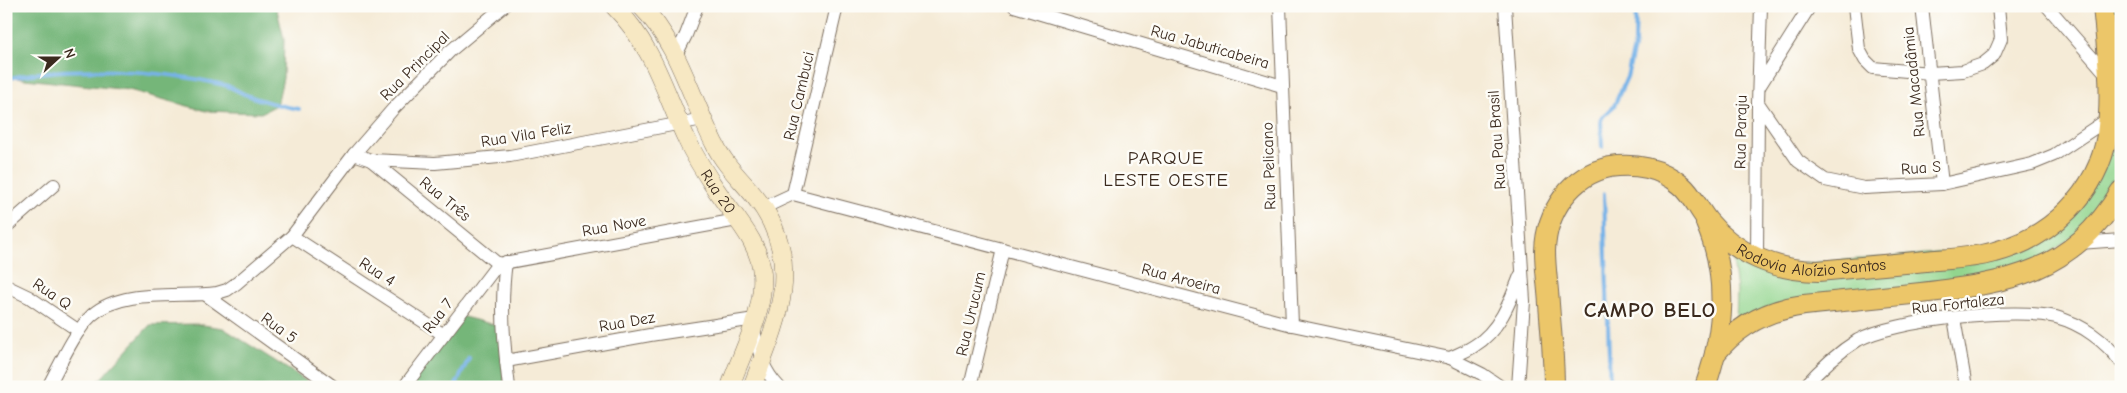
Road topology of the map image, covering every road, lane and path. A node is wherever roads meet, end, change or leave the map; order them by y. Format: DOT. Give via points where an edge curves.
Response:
graph roads {
  1 [pos="504,6"];
  2 [pos="614,6"];
  3 [pos="641,6"];
  4 [pos="697,6"];
  5 [pos="837,6"];
  6 [pos="1014,6"];
  7 [pos="1280,6"];
  8 [pos="1505,6"];
  9 [pos="1761,6"];
  10 [pos="1810,6"];
  11 [pos="1854,6"];
  12 [pos="1922,6"];
  13 [pos="1998,6"];
  14 [pos="2047,6"];
  15 [pos="2103,6"];
  16 [pos="676,55"];
  17 [pos="1930,73"];
  18 [pos="2109,77"];
  19 [pos="1282,86"];
  20 [pos="1758,89"];
  21 [pos="1758,103"];
  22 [pos="703,119"];
  23 [pos="2108,119"];
  24 [pos="680,124"];
  25 [pos="354,154"];
  26 [pos="371,160"];
  27 [pos="1942,184"];
  28 [pos="54,185"];
  29 [pos="2121,191"];
  30 [pos="793,194"];
  31 [pos="763,208"];
  32 [pos="1702,214"];
  33 [pos="737,220"];
  34 [pos="6,227"];
  35 [pos="292,236"];
  36 [pos="2121,240"];
  37 [pos="2079,243"];
  38 [pos="1003,249"];
  39 [pos="1757,258"];
  40 [pos="502,263"];
  41 [pos="1522,271"];
  42 [pos="6,286"];
  43 [pos="206,295"];
  44 [pos="1954,318"];
  45 [pos="754,322"];
  46 [pos="1292,325"];
  47 [pos="79,331"];
  48 [pos="444,335"];
  49 [pos="1714,354"];
  50 [pos="1450,358"];
  51 [pos="506,360"];
  52 [pos="761,362"];
  53 [pos="2121,362"];
  54 [pos="48,387"];
  55 [pos="334,387"];
  56 [pos="404,387"];
  57 [pos="509,387"];
  58 [pos="730,387"];
  59 [pos="752,387"];
  60 [pos="779,387"];
  61 [pos="970,387"];
  62 [pos="1501,387"];
  63 [pos="1518,387"];
  64 [pos="1554,387"];
  65 [pos="1705,387"];
  66 [pos="1804,387"];
  67 [pos="1966,387"];
  1 -- 25 [label="street, Rua Principal" via="450,52"];
  2 -- 24 [label="street, Rua 20" via="647,49"];
  3 -- 16 [label="street, Rua 20"];
  4 -- 16 [label="street"];
  5 -- 30 [label="street, Rua Cambuci"];
  6 -- 19 [label="street, Rua Jabuticabeira"];
  7 -- 19 [label="street, Rua Pelicano"];
  8 -- 41 [label="street, Rua Pau Brasil"];
  9 -- 20 [label="street, Rua Paraju"];
  10 -- 20 [label="street"];
  11 -- 17 [label="street" via="1859,49 1873,68"];
  12 -- 17 [label="street, Rua Macadâmia"];
  13 -- 17 [label="street" via="2001,39 1994,56 1963,71"];
  14 -- 18 [label="street"];
  15 -- 18 [label="main road, Rodovia Aloízio Santos"];
  16 -- 22 [label="street, Rua 20"];
  17 -- 27 [label="street, Rua Macadâmia"];
  18 -- 23 [label="main road, Rodovia Aloízio Santos"];
  19 -- 46 [label="street, Rua Pelicano"];
  20 -- 21 [label="street, Rua Paraju"];
  21 -- 27 [label="street, Rua S" via="1798,161 1825,180 1864,188"];
  21 -- 39 [label="street, Rua Paraju"];
  22 -- 24 [label="street, Rua Vila Feliz"];
  22 -- 31 [label="street, Rua 20" via="725,163"];
  23 -- 27 [label="street, Rua S" via="2054,155 2032,164"];
  23 -- 39 [label="main road, Rodovia Aloízio Santos" via="2101,160 2082,194 2053,224 2010,247 1979,255 1818,271 1785,268"];
  24 -- 26 [label="street, Rua Vila Feliz" via="510,156 435,163"];
  24 -- 33 [label="street, Rua 20" via="697,160"];
  25 -- 26 [label="street, Rua Vila Feliz"];
  25 -- 35 [label="street, Rua Principal"];
  26 -- 40 [label="street, Rua Três"];
  28 -- 34 [label="street"];
  29 -- 37 [label="main road"];
  30 -- 31 [label="street"];
  30 -- 38 [label="street, Rua Aroeira"];
  31 -- 52 [label="street, Rua 20" via="776,231 784,282 781,307"];
  32 -- 39 [label="main road, Rodovia Aloízio Santos" via="1732,244"];
  32 -- 49 [label="main road" via="1716,252 1722,291"];
  32 -- 64 [label="main road, Rodovia Aloízio Santos" via="1681,185 1662,173 1641,166 1617,166 1593,173 1564,196 1552,216 1545,249"];
  33 -- 40 [label="street, Rua Nove"];
  33 -- 45 [label="street, Rua 20" via="755,246 761,263 763,286"];
  35 -- 43 [label="street, Rua Principal" via="227,290"];
  35 -- 48 [label="street, Rua 4"];
  36 -- 37 [label="street"];
  37 -- 49 [label="main road" via="2034,271 1989,284 1782,309 1748,323"];
  38 -- 46 [label="street, Rua Aroeira"];
  38 -- 61 [label="street, Rua Urucum"];
  40 -- 48 [label="street, Rua 7"];
  40 -- 51 [label="street"];
  41 -- 50 [label="street" via="1496,326 1475,346"];
  41 -- 63 [label="street, Rua Pau Brasil" via="1524,301"];
  42 -- 47 [label="street, Rua Q" via="29,297"];
  43 -- 47 [label="street, Rua Principal" via="116,301 90,316"];
  43 -- 55 [label="street, Rua 5"];
  44 -- 53 [label="street, Rua Fortaleza" via="2025,313 2057,317 2094,334"];
  44 -- 66 [label="street, Rua Fortaleza" via="1884,330 1859,340 1828,361"];
  44 -- 67 [label="street"];
  45 -- 51 [label="street, Rua Dez" via="650,335"];
  45 -- 52 [label="street"];
  45 -- 58 [label="street, Rua 20"];
  46 -- 50 [label="street, Rua Aroeira"];
  47 -- 54 [label="street, Rua Principal"];
  48 -- 56 [label="street, Rua 7"];
  49 -- 65 [label="main road"];
  50 -- 62 [label="street, Rua Aroeira"];
  51 -- 57 [label="street"];
  52 -- 59 [label="street, Rua 20"];
  52 -- 60 [label="street"];
}
